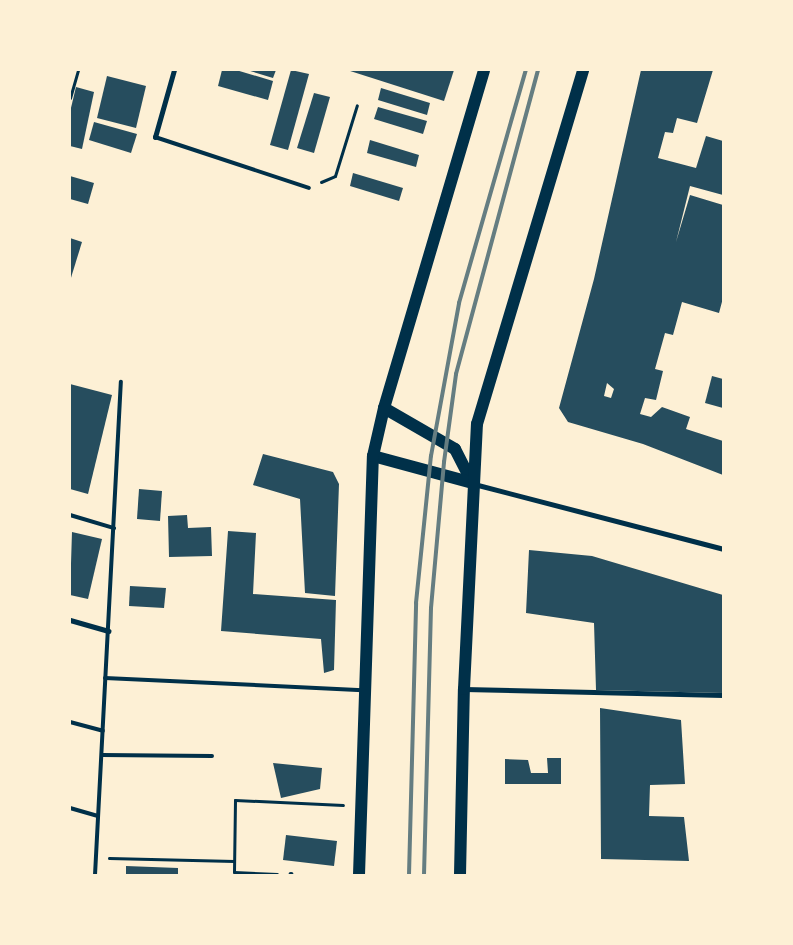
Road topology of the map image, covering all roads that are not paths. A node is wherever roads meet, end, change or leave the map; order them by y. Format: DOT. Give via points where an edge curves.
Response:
graph roads {
  1 [pos="174,70"];
  2 [pos="484,70"];
  3 [pos="583,70"];
  4 [pos="155,137"];
  5 [pos="309,188"];
  6 [pos="121,382"];
  7 [pos="384,408"];
  8 [pos="373,456"];
  9 [pos="473,484"];
  10 [pos="70,515"];
  11 [pos="114,528"];
  12 [pos="723,549"];
  13 [pos="70,620"];
  14 [pos="108,631"];
  15 [pos="105,678"];
  16 [pos="464,689"];
  17 [pos="365,690"];
  18 [pos="723,695"];
  19 [pos="70,722"];
  20 [pos="103,731"];
  21 [pos="102,755"];
  22 [pos="212,756"];
  23 [pos="70,808"];
  24 [pos="98,816"];
  25 [pos="95,875"];
  26 [pos="359,875"];
  27 [pos="460,875"];
  1 -- 4 [label="street"];
  2 -- 7 [label="main road"];
  3 -- 9 [label="main road" via="478,424"];
  4 -- 5 [label="lane"];
  6 -- 11 [label="lane"];
  7 -- 8 [label="main road"];
  7 -- 9 [label="main road" via="455,449"];
  8 -- 9 [label="main road"];
  8 -- 17 [label="main road"];
  9 -- 12 [label="street"];
  9 -- 16 [label="main road"];
  10 -- 11 [label="lane"];
  11 -- 14 [label="lane"];
  13 -- 14 [label="street"];
  14 -- 15 [label="lane"];
  15 -- 17 [label="lane"];
  15 -- 20 [label="lane"];
  16 -- 18 [label="street"];
  16 -- 27 [label="main road"];
  17 -- 26 [label="main road"];
  19 -- 20 [label="lane"];
  20 -- 21 [label="lane"];
  21 -- 22 [label="lane"];
  21 -- 24 [label="lane"];
  23 -- 24 [label="lane"];
  24 -- 25 [label="lane"];
}
